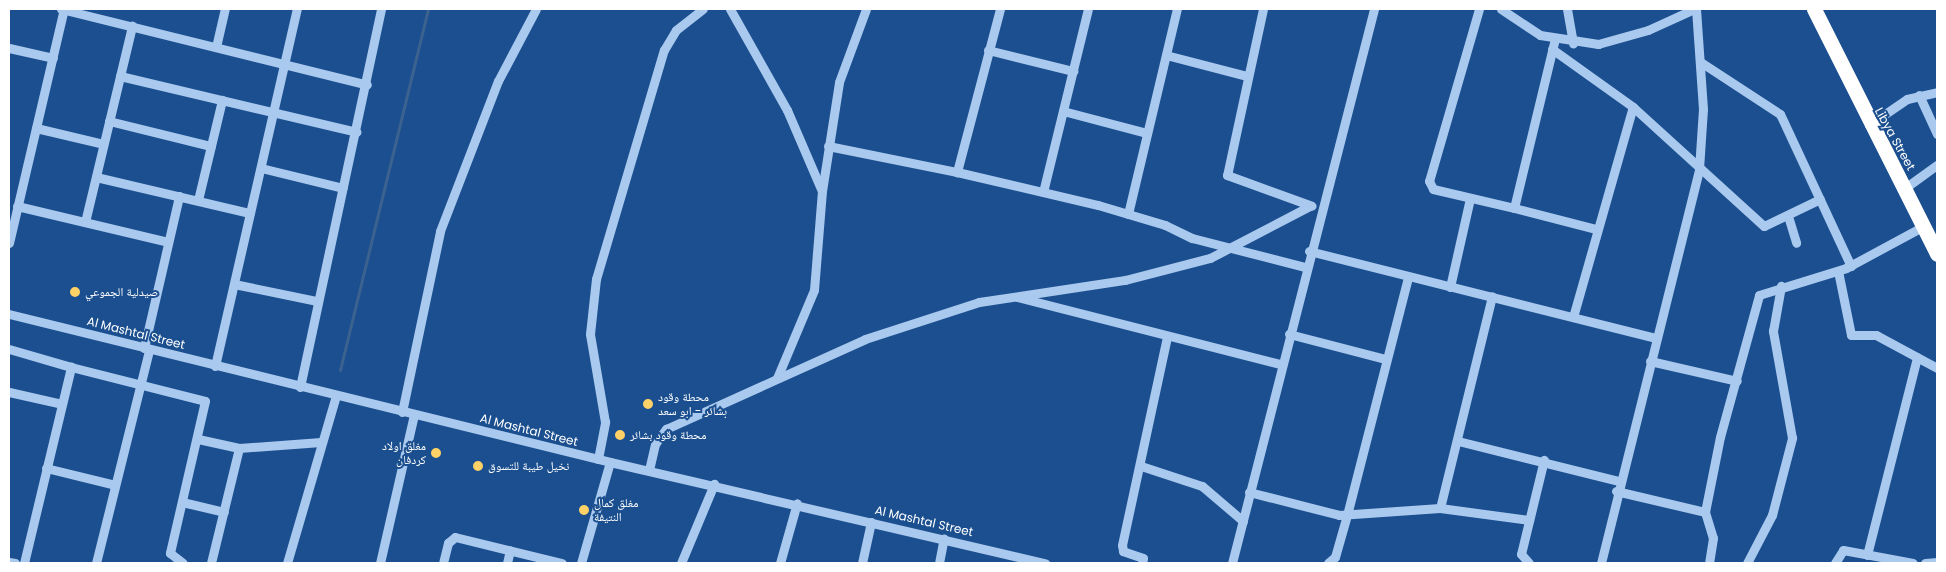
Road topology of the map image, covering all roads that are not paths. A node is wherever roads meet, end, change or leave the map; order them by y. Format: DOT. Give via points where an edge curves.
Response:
graph roads {
  1 [pos="63,9"];
  2 [pos="225,9"];
  3 [pos="297,9"];
  4 [pos="381,9"];
  5 [pos="536,9"];
  6 [pos="703,9"];
  7 [pos="730,9"];
  8 [pos="866,9"];
  9 [pos="1000,9"];
  10 [pos="1088,9"];
  11 [pos="1177,9"];
  12 [pos="1263,9"];
  13 [pos="1374,9"];
  14 [pos="1479,9"];
  15 [pos="1502,9"];
  16 [pos="1568,9"];
  17 [pos="1695,9"];
  18 [pos="1813,10"];
  19 [pos="132,26"];
  20 [pos="1573,43"];
  21 [pos="1554,44"];
  22 [pos="216,47"];
  23 [pos="9,48"];
  24 [pos="988,50"];
  25 [pos="1166,55"];
  26 [pos="53,58"];
  27 [pos="1702,63"];
  28 [pos="284,64"];
  29 [pos="1073,71"];
  30 [pos="120,76"];
  31 [pos="1247,76"];
  32 [pos="366,85"];
  33 [pos="1937,92"];
  34 [pos="1919,95"];
  35 [pos="222,100"];
  36 [pos="1633,107"];
  37 [pos="1063,111"];
  38 [pos="273,112"];
  39 [pos="109,121"];
  40 [pos="1869,125"];
  41 [pos="36,128"];
  42 [pos="356,132"];
  43 [pos="1147,133"];
  44 [pos="1937,134"];
  45 [pos="103,144"];
  46 [pos="211,146"];
  47 [pos="828,146"];
  48 [pos="1937,165"];
  49 [pos="261,168"];
  50 [pos="1699,169"];
  51 [pos="957,172"];
  52 [pos="96,177"];
  53 [pos="343,188"];
  54 [pos="1905,188"];
  55 [pos="822,190"];
  56 [pos="1043,192"];
  57 [pos="179,196"];
  58 [pos="1470,198"];
  59 [pos="1820,199"];
  60 [pos="198,200"];
  61 [pos="17,206"];
  62 [pos="1310,206"];
  63 [pos="1514,208"];
  64 [pos="1321,209"];
  65 [pos="250,213"];
  66 [pos="1128,214"];
  67 [pos="1788,216"];
  68 [pos="85,222"];
  69 [pos="1924,226"];
  70 [pos="1596,229"];
  71 [pos="168,242"];
  72 [pos="9,243"];
  73 [pos="1796,243"];
  74 [pos="1235,247"];
  75 [pos="1309,251"];
  76 [pos="1937,254"];
  77 [pos="1852,266"];
  78 [pos="1305,267"];
  79 [pos="1838,271"];
  80 [pos="1408,276"];
  81 [pos="234,284"];
  82 [pos="1782,286"];
  83 [pos="1450,287"];
  84 [pos="1011,296"];
  85 [pos="1492,296"];
  86 [pos="318,302"];
  87 [pos="9,314"];
  88 [pos="1574,317"];
  89 [pos="1289,334"];
  90 [pos="1167,337"];
  91 [pos="1656,338"];
  92 [pos="9,349"];
  93 [pos="146,349"];
  94 [pos="1917,357"];
  95 [pos="1386,359"];
  96 [pos="1650,361"];
  97 [pos="1280,364"];
  98 [pos="71,366"];
  99 [pos="215,366"];
  100 [pos="1937,368"];
  101 [pos="777,378"];
  102 [pos="1738,381"];
  103 [pos="140,384"];
  104 [pos="300,387"];
  105 [pos="9,392"];
  106 [pos="336,395"];
  107 [pos="62,404"];
  108 [pos="402,412"];
  109 [pos="414,415"];
  110 [pos="198,439"];
  111 [pos="1458,441"];
  112 [pos="321,442"];
  113 [pos="239,448"];
  114 [pos="598,460"];
  115 [pos="1544,460"];
  116 [pos="610,462"];
  117 [pos="1141,466"];
  118 [pos="46,468"];
  119 [pos="649,470"];
  120 [pos="1619,481"];
  121 [pos="115,484"];
  122 [pos="714,484"];
  123 [pos="1616,491"];
  124 [pos="1249,492"];
  125 [pos="182,502"];
  126 [pos="797,503"];
  127 [pos="1440,508"];
  128 [pos="224,512"];
  129 [pos="1705,512"];
  130 [pos="1347,516"];
  131 [pos="1529,520"];
  132 [pos="1242,521"];
  133 [pos="872,522"];
  134 [pos="944,538"];
  135 [pos="510,550"];
  136 [pos="1867,555"];
  137 [pos="1027,561"];
  138 [pos="9,562"];
  139 [pos="1937,562"];
  140 [pos="15,563"];
  141 [pos="24,563"];
  142 [pos="96,563"];
  143 [pos="183,563"];
  144 [pos="212,563"];
  145 [pos="287,563"];
  146 [pos="380,563"];
  147 [pos="444,563"];
  148 [pos="507,563"];
  149 [pos="562,563"];
  150 [pos="581,563"];
  151 [pos="681,563"];
  152 [pos="780,563"];
  153 [pos="862,563"];
  154 [pos="939,563"];
  155 [pos="1046,563"];
  156 [pos="1142,563"];
  157 [pos="1234,563"];
  158 [pos="1328,563"];
  159 [pos="1529,563"];
  160 [pos="1600,563"];
  161 [pos="1709,563"];
  162 [pos="1747,563"];
  163 [pos="1835,563"];
  164 [pos="1913,563"];
  165 [pos="1925,563"];
  1 -- 19 [label="street"];
  1 -- 26 [label="street"];
  2 -- 22 [label="street"];
  3 -- 28 [label="street"];
  4 -- 32 [label="street"];
  5 -- 108 [label="street" via="498,81 440,232"];
  6 -- 114 [label="street" via="676,30 664,50 596,279 590,334 605,422"];
  7 -- 55 [label="street" via="787,110"];
  8 -- 47 [label="street" via="839,82"];
  9 -- 24 [label="street"];
  10 -- 29 [label="street"];
  11 -- 25 [label="street"];
  12 -- 31 [label="street"];
  13 -- 64 [label="street"];
  14 -- 58 [label="street" via="1429,184"];
  15 -- 21 [label="street"];
  16 -- 20 [label="street"];
  17 -- 20 [label="street" via="1634,36 1598,44"];
  17 -- 27 [label="street"];
  18 -- 40 [label="highway, Libya Street"];
  19 -- 22 [label="street"];
  19 -- 30 [label="street"];
  20 -- 21 [label="street"];
  21 -- 36 [label="street"];
  21 -- 63 [label="street"];
  22 -- 28 [label="street"];
  23 -- 26 [label="street"];
  24 -- 29 [label="street"];
  24 -- 51 [label="street"];
  25 -- 31 [label="street"];
  25 -- 43 [label="street"];
  26 -- 41 [label="street"];
  27 -- 50 [label="street"];
  27 -- 59 [label="street" via="1777,110"];
  28 -- 32 [label="street"];
  28 -- 38 [label="street"];
  29 -- 37 [label="street"];
  30 -- 35 [label="street"];
  30 -- 39 [label="street"];
  31 -- 62 [label="street" via="1228,177"];
  32 -- 42 [label="street"];
  33 -- 34 [label="street"];
  34 -- 40 [label="street" via="1892,107"];
  34 -- 44 [label="street"];
  35 -- 38 [label="street"];
  35 -- 46 [label="street"];
  36 -- 50 [label="street"];
  36 -- 70 [label="street"];
  37 -- 43 [label="street"];
  37 -- 56 [label="street"];
  38 -- 42 [label="street"];
  38 -- 49 [label="street"];
  39 -- 45 [label="street"];
  39 -- 46 [label="street"];
  40 -- 54 [label="highway, Libya Street"];
  41 -- 45 [label="street"];
  41 -- 61 [label="street"];
  42 -- 53 [label="street"];
  43 -- 66 [label="street"];
  45 -- 52 [label="street"];
  46 -- 60 [label="street"];
  47 -- 51 [label="street"];
  47 -- 55 [label="street"];
  48 -- 54 [label="street"];
  49 -- 53 [label="street"];
  49 -- 65 [label="street"];
  50 -- 67 [label="street" via="1763,225"];
  50 -- 91 [label="street"];
  51 -- 56 [label="street"];
  52 -- 57 [label="street"];
  52 -- 68 [label="street"];
  53 -- 86 [label="street"];
  54 -- 69 [label="highway, Libya Street"];
  55 -- 101 [label="street" via="814,290"];
  56 -- 66 [label="street"];
  57 -- 60 [label="street"];
  57 -- 71 [label="street"];
  58 -- 63 [label="street"];
  58 -- 83 [label="street"];
  59 -- 67 [label="street"];
  59 -- 77 [label="street"];
  60 -- 65 [label="street"];
  61 -- 68 [label="street"];
  61 -- 72 [label="street"];
  62 -- 64 [label="street"];
  62 -- 74 [label="street"];
  63 -- 70 [label="street"];
  64 -- 75 [label="street"];
  65 -- 81 [label="street"];
  66 -- 74 [label="street" via="1192,238"];
  67 -- 73 [label="street"];
  68 -- 71 [label="street"];
  69 -- 76 [label="highway, Libya Street"];
  69 -- 77 [label="street"];
  70 -- 88 [label="street"];
  71 -- 93 [label="street"];
  74 -- 78 [label="street"];
  74 -- 84 [label="street" via="1125,280"];
  75 -- 78 [label="street"];
  75 -- 80 [label="street"];
  77 -- 79 [label="street"];
  78 -- 89 [label="street"];
  79 -- 82 [label="street"];
  79 -- 94 [label="street" via="1851,335 1876,335"];
  80 -- 83 [label="street"];
  80 -- 95 [label="street"];
  81 -- 86 [label="street"];
  81 -- 99 [label="street"];
  82 -- 102 [label="street" via="1757,299"];
  82 -- 162 [label="street" via="1774,331 1792,438 1772,515"];
  83 -- 85 [label="street"];
  84 -- 90 [label="street"];
  84 -- 101 [label="street" via="922,319"];
  85 -- 88 [label="street"];
  85 -- 111 [label="street"];
  86 -- 104 [label="street"];
  87 -- 93 [label="street, Al Mashtal Street"];
  88 -- 91 [label="street"];
  89 -- 95 [label="street"];
  89 -- 97 [label="street"];
  90 -- 97 [label="street"];
  90 -- 117 [label="street"];
  91 -- 96 [label="street"];
  92 -- 98 [label="street"];
  93 -- 99 [label="street, Al Mashtal Street"];
  93 -- 103 [label="street"];
  94 -- 100 [label="street"];
  94 -- 136 [label="street"];
  95 -- 130 [label="street"];
  96 -- 102 [label="street"];
  96 -- 120 [label="street"];
  97 -- 124 [label="street"];
  98 -- 103 [label="street"];
  98 -- 107 [label="street"];
  99 -- 104 [label="street, Al Mashtal Street"];
  101 -- 119 [label="street" via="666,429 655,444"];
  102 -- 129 [label="street"];
  103 -- 110 [label="street" via="205,400"];
  103 -- 121 [label="street"];
  104 -- 106 [label="street, Al Mashtal Street"];
  105 -- 107 [label="street"];
  106 -- 108 [label="street, Al Mashtal Street"];
  106 -- 112 [label="street"];
  107 -- 118 [label="street"];
  108 -- 109 [label="street, Al Mashtal Street"];
  109 -- 114 [label="street, Al Mashtal Street"];
  109 -- 146 [label="street"];
  110 -- 113 [label="street"];
  110 -- 125 [label="street"];
  111 -- 115 [label="street"];
  111 -- 127 [label="street"];
  112 -- 113 [label="street"];
  112 -- 145 [label="street"];
  113 -- 128 [label="street"];
  114 -- 116 [label="street, Al Mashtal Street"];
  115 -- 120 [label="street"];
  115 -- 131 [label="street"];
  116 -- 119 [label="street, Al Mashtal Street"];
  116 -- 150 [label="street"];
  117 -- 132 [label="street" via="1202,486"];
  117 -- 156 [label="street" via="1121,548 1141,557"];
  118 -- 121 [label="street"];
  118 -- 141 [label="street"];
  119 -- 122 [label="street, Al Mashtal Street"];
  120 -- 123 [label="street"];
  121 -- 142 [label="street"];
  122 -- 126 [label="street, Al Mashtal Street"];
  122 -- 151 [label="street"];
  123 -- 129 [label="street"];
  123 -- 160 [label="street"];
  124 -- 130 [label="street"];
  124 -- 132 [label="street"];
  125 -- 128 [label="street"];
  125 -- 143 [label="street" via="170,553"];
  126 -- 133 [label="street, Al Mashtal Street"];
  126 -- 152 [label="street"];
  127 -- 130 [label="street"];
  127 -- 131 [label="street"];
  128 -- 144 [label="street"];
  129 -- 161 [label="street" via="1713,538"];
  130 -- 158 [label="street" via="1335,557"];
  131 -- 159 [label="street" via="1521,554"];
  132 -- 157 [label="street"];
  133 -- 134 [label="street, Al Mashtal Street"];
  133 -- 153 [label="street"];
  134 -- 137 [label="street, Al Mashtal Street"];
  134 -- 154 [label="street"];
  135 -- 147 [label="street" via="450,538"];
  135 -- 148 [label="street"];
  135 -- 149 [label="street"];
  136 -- 163 [label="street" via="1841,550"];
  136 -- 164 [label="street"];
  137 -- 155 [label="street, Al Mashtal Street"];
  138 -- 140 [label="street"];
  139 -- 165 [label="street"];
}
